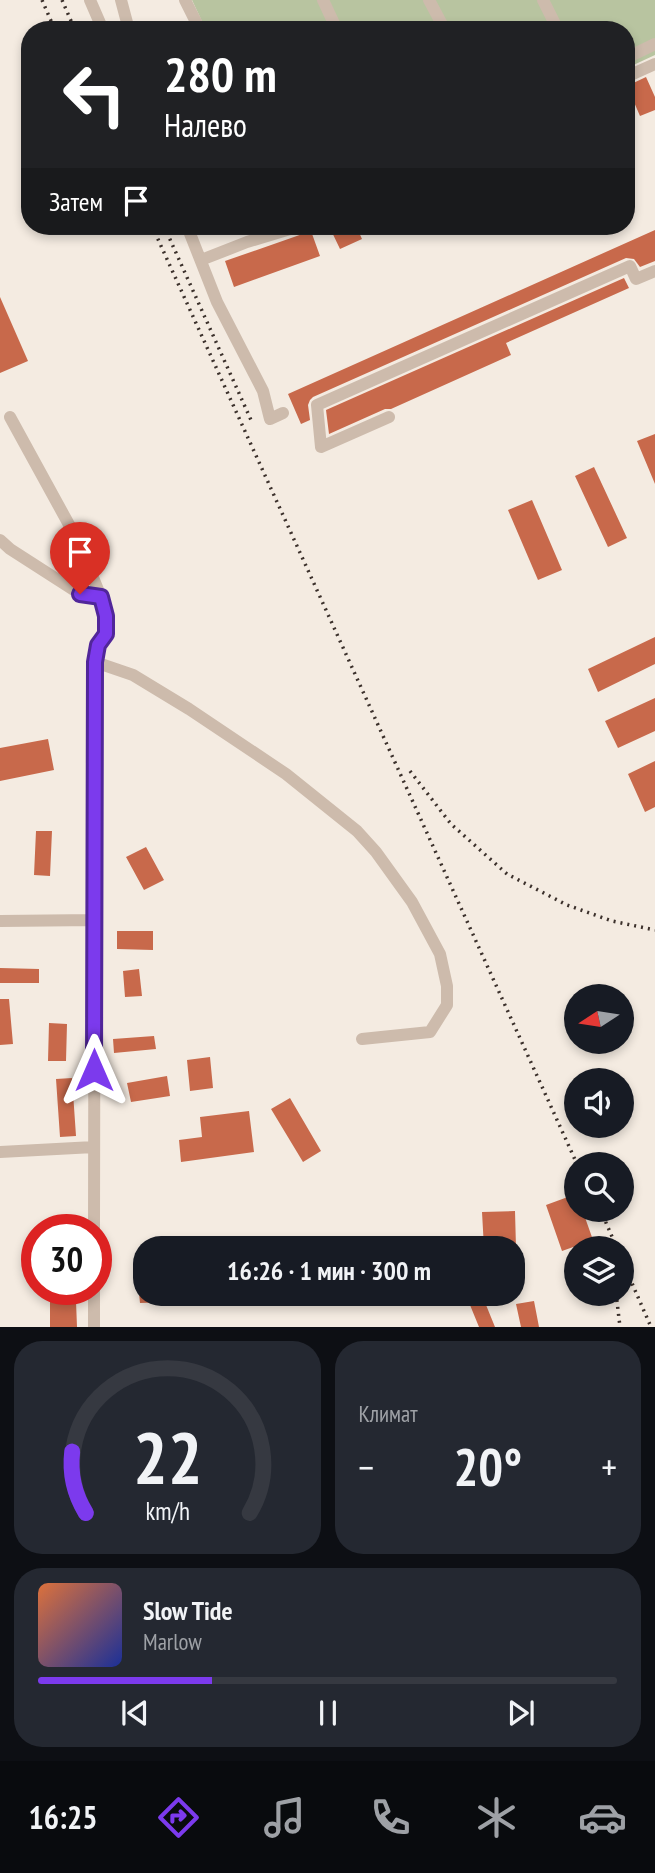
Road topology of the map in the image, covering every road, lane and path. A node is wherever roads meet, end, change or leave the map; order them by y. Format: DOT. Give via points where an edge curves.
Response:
graph roads {
  1 [pos="90,0"];
  2 [pos="121,0"];
  3 [pos="185,0"];
  4 [pos="323,0"];
  5 [pos="429,0"];
  6 [pos="543,0"];
  7 [pos="99,21"];
  8 [pos="127,21"];
  9 [pos="196,21"];
  10 [pos="333,21"];
  11 [pos="440,21"];
  12 [pos="554,21"];
  13 [pos="655,44"];
  14 [pos="635,54"];
  15 [pos="655,64"];
  16 [pos="635,73"];
  17 [pos="191,235"];
  18 [pos="270,235"];
  19 [pos="201,260"];
  20 [pos="655,271"];
  21 [pos="283,413"];
  22 [pos="10,417"];
  23 [pos="389,417"];
  24 [pos="0,540"];
  25 [pos="101,597"];
  26 [pos="95,662"];
  27 [pos="94,920"];
  28 [pos="0,921"];
  29 [pos="362,1039"];
  30 [pos="94,1147"];
  31 [pos="0,1152"];
  32 [pos="94,1214"];
  33 [pos="94,1305"];
  34 [pos="94,1327"];
  1 -- 7 [label="street"];
  2 -- 8 [label="street"];
  3 -- 9 [label="street"];
  4 -- 10 [label="street"];
  5 -- 11 [label="street"];
  6 -- 12 [label="street"];
  13 -- 14 [label="street"];
  15 -- 16 [label="street"];
  17 -- 19 [label="street"];
  18 -- 19 [label="street"];
  19 -- 21 [label="street" via="217,302 263,391 270,419"];
  20 -- 23 [label="street" via="636,279 630,266 317,405 321,447"];
  22 -- 25 [label="street" via="78,541"];
  24 -- 25 [label="street" via="80,594"];
  25 -- 26 [label="street" via="106,634"];
  26 -- 27 [label="street"];
  26 -- 29 [label="street" via="133,675 286,774 357,831 405,892 440,954 447,1006 430,1032"];
  27 -- 28 [label="street"];
  27 -- 30 [label="street"];
  30 -- 31 [label="street"];
  30 -- 32 [label="street"];
  33 -- 34 [label="street"];
}
